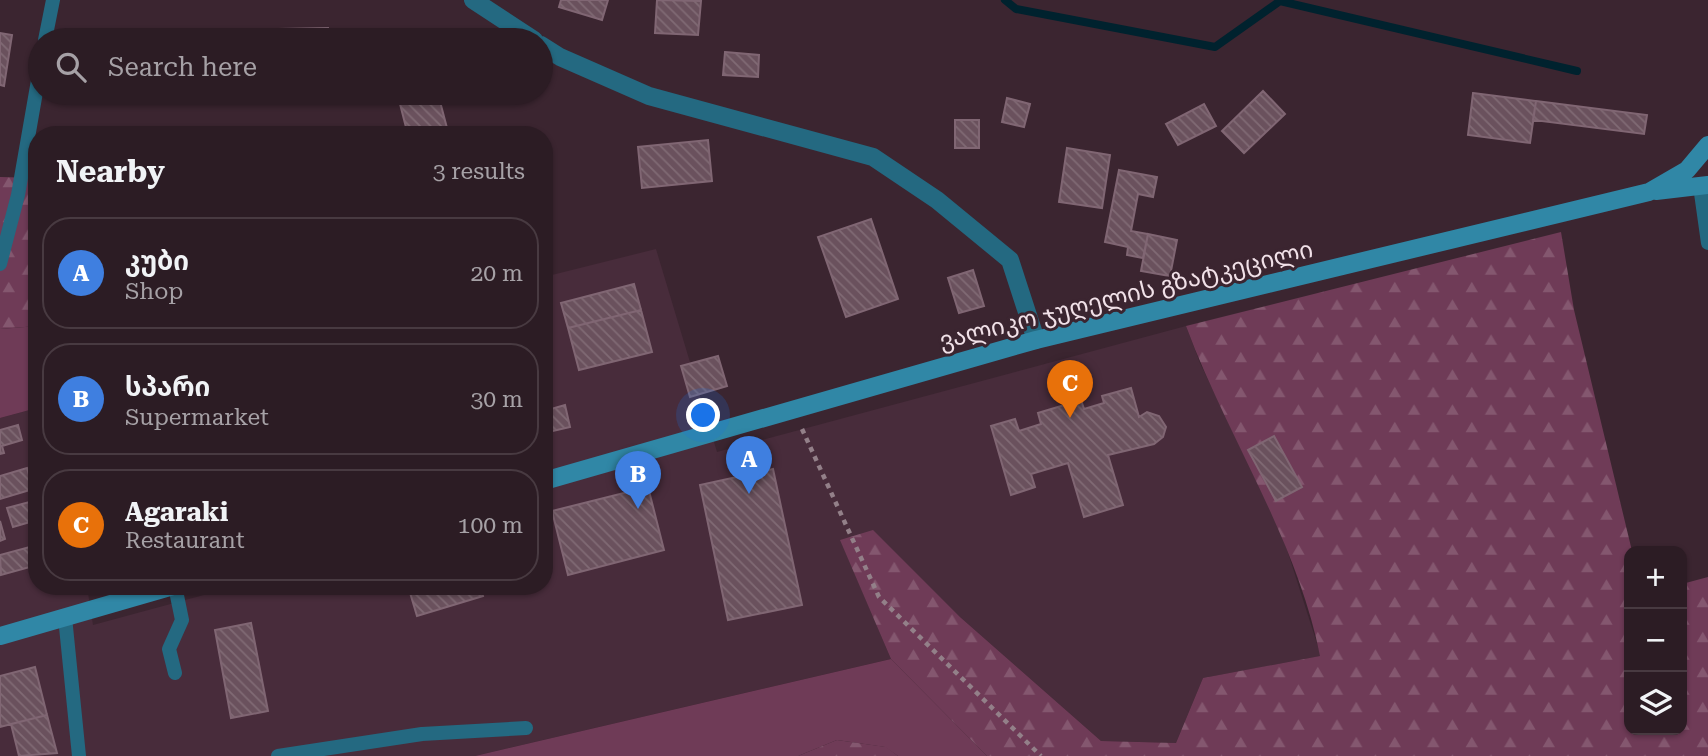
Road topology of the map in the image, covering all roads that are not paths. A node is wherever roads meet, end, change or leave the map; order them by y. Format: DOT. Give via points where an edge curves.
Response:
graph roads {
  1 [pos="52,0"];
  2 [pos="473,0"];
  3 [pos="48,28"];
  4 [pos="516,28"];
  5 [pos="553,53"];
  6 [pos="34,105"];
  7 [pos="30,126"];
  8 [pos="28,138"];
  9 [pos="1708,145"];
  10 [pos="1704,186"];
  11 [pos="1649,192"];
  12 [pos="1708,243"];
  13 [pos="0,264"];
  14 [pos="1036,340"];
  15 [pos="553,478"];
  16 [pos="142,595"];
  17 [pos="176,595"];
  18 [pos="65,617"];
  19 [pos="0,636"];
  20 [pos="175,673"];
  21 [pos="526,728"];
  22 [pos="79,756"];
  23 [pos="278,756"];
  1 -- 3 [label="lane"];
  2 -- 4 [label="street"];
  5 -- 14 [label="street" via="649,96 873,157 937,200 1010,260"];
  6 -- 7 [label="lane"];
  8 -- 13 [label="lane"];
  9 -- 11 [label="main road, ვალიკო ჯუღელის გზატკეცილი" via="1686,170"];
  10 -- 11 [label="main road"];
  10 -- 12 [label="lane"];
  11 -- 14 [label="main road, ვალიკო ჯუღელის გზატკეცილი"];
  14 -- 15 [label="main road, ვალიკო ჯუღელის გზატკეცილი"];
  16 -- 18 [label="main road"];
  17 -- 20 [label="lane" via="182,620 169,649"];
  18 -- 19 [label="main road"];
  18 -- 22 [label="lane"];
  21 -- 23 [label="lane" via="422,734"];
}
